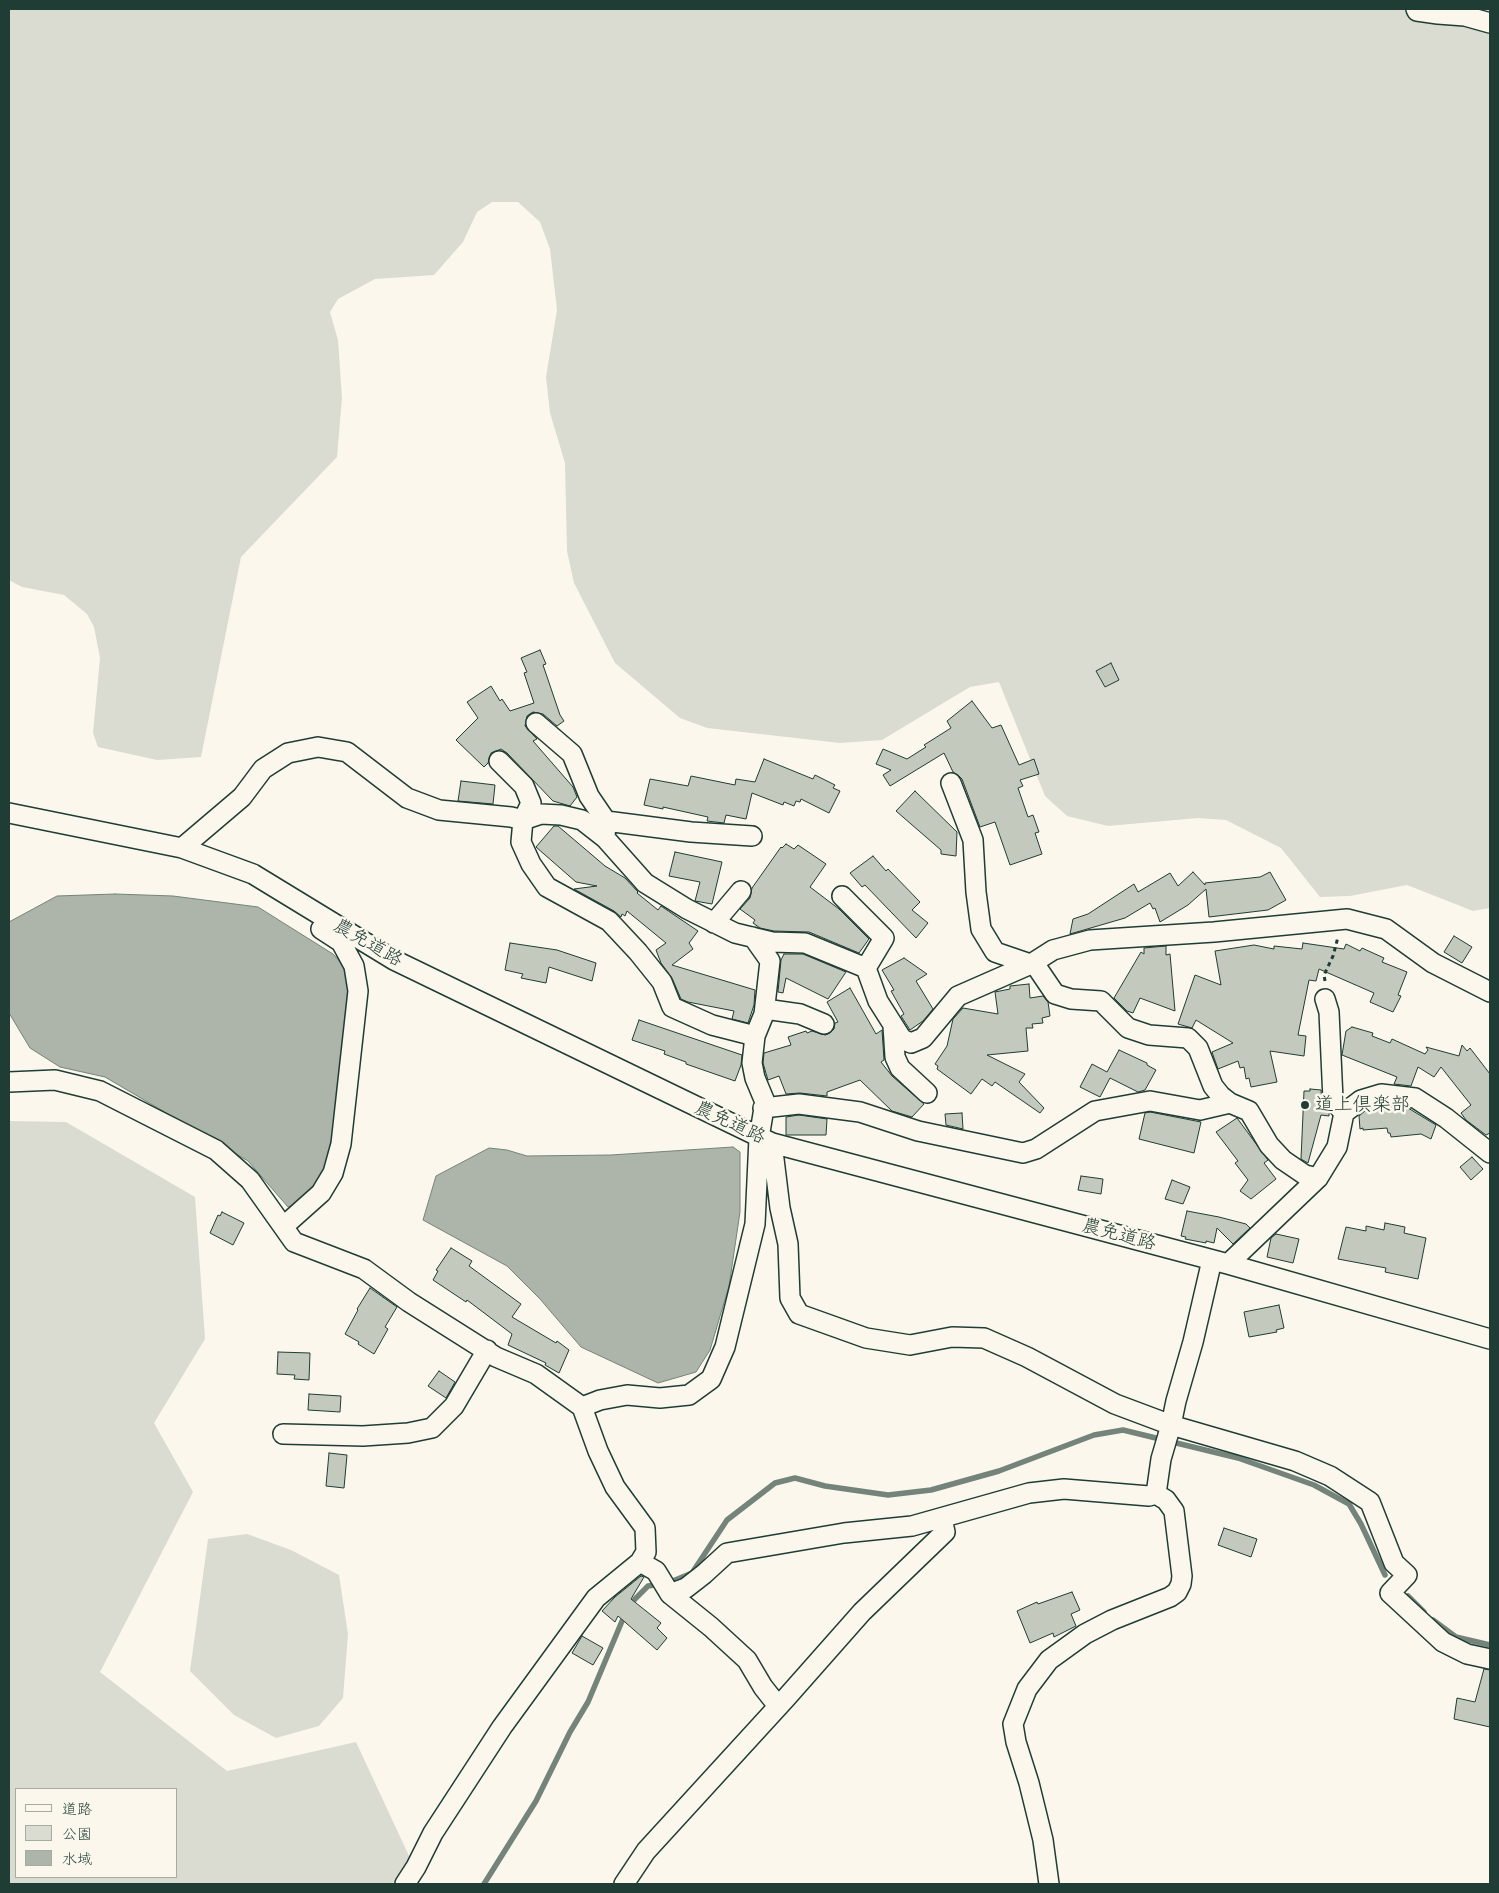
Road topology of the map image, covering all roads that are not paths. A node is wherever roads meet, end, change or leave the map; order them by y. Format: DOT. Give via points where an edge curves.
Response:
graph roads {
  1 [pos="1416,9"];
  2 [pos="1490,23"];
  3 [pos="536,723"];
  4 [pos="499,761"];
  5 [pos="951,783"];
  6 [pos="9,813"];
  7 [pos="524,820"];
  8 [pos="606,830"];
  9 [pos="752,836"];
  10 [pos="182,848"];
  11 [pos="253,874"];
  12 [pos="741,891"];
  13 [pos="842,896"];
  14 [pos="714,923"];
  15 [pos="752,937"];
  16 [pos="1031,964"];
  17 [pos="866,968"];
  18 [pos="1490,992"];
  19 [pos="1325,999"];
  20 [pos="765,1008"];
  21 [pos="824,1024"];
  22 [pos="893,1025"];
  23 [pos="756,1036"];
  24 [pos="9,1082"];
  25 [pos="927,1093"];
  26 [pos="1230,1103"];
  27 [pos="763,1108"];
  28 [pos="1344,1113"];
  29 [pos="766,1140"];
  30 [pos="1490,1153"];
  31 [pos="1318,1178"];
  32 [pos="284,1226"];
  33 [pos="1220,1262"];
  34 [pos="1490,1339"];
  35 [pos="487,1350"];
  36 [pos="582,1407"];
  37 [pos="1170,1428"];
  38 [pos="282,1434"];
  39 [pos="1156,1494"];
  40 [pos="942,1518"];
  41 [pos="640,1562"];
  42 [pos="670,1594"];
  43 [pos="1490,1659"];
  44 [pos="778,1706"];
  45 [pos="405,1884"];
  46 [pos="624,1884"];
  47 [pos="1049,1884"];
  1 -- 2 [label="street"];
  3 -- 8 [label="street" via="572,754"];
  4 -- 7 [label="street" via="524,786 531,803"];
  5 -- 16 [label="street" via="973,840 981,929 995,952"];
  6 -- 10 [label="street, 農免道路"];
  7 -- 8 [label="street" via="541,814 561,815"];
  7 -- 10 [label="street" via="439,810 407,798 347,752 318,747 288,753 263,769 242,797"];
  7 -- 23 [label="street" via="521,842 530,864 547,887 609,922 662,982 672,1007 712,1025"];
  8 -- 9 [label="street"];
  8 -- 14 [label="street" via="644,883"];
  10 -- 11 [label="street, 農免道路"];
  11 -- 29 [label="street, 農免道路" via="394,960"];
  11 -- 32 [label="street" via="267,895 341,942 354,966 358,991 341,1144 333,1173 321,1193"];
  12 -- 14 [label="street"];
  13 -- 17 [label="street" via="884,938"];
  14 -- 15 [label="street"];
  15 -- 17 [label="street" via="772,942 805,943"];
  15 -- 20 [label="street" via="770,961"];
  16 -- 18 [label="street" via="1053,950 1090,940 1347,919 1386,929 1433,963"];
  16 -- 22 [label="street" via="958,996 923,1038 911,1043 902,1039"];
  16 -- 26 [label="street" via="1036,966 1055,994 1071,1000 1101,1001 1128,1028 1149,1035 1188,1038 1198,1048 1213,1086"];
  17 -- 22 [label="street" via="878,1001"];
  19 -- 28 [label="street" via="1329,1012 1333,1100"];
  20 -- 21 [label="street" via="800,1014"];
  20 -- 23 [label="street"];
  22 -- 25 [label="street" via="895,1057 900,1068"];
  23 -- 27 [label="street" via="752,1064"];
  24 -- 32 [label="street" via="56,1080 100,1091 216,1150 250,1180"];
  26 -- 27 [label="street" via="1200,1110 1150,1101 1095,1111 1036,1150 1023,1153 918,1131 860,1112 800,1104"];
  26 -- 31 [label="street" via="1249,1111 1269,1145 1283,1160 1305,1175"];
  27 -- 29 [label="street"];
  28 -- 30 [label="street" via="1361,1100 1381,1094 1415,1098"];
  28 -- 31 [label="street" via="1338,1147"];
  29 -- 33 [label="street, 農免道路"];
  29 -- 36 [label="street" via="755,1224 725,1347 711,1379 689,1395 660,1398 627,1396 600,1400"];
  29 -- 37 [label="street" via="788,1244 790,1298 799,1314 866,1338 910,1345 952,1337 984,1338"];
  31 -- 33 [label="street"];
  32 -- 35 [label="street" via="294,1242 364,1269"];
  33 -- 34 [label="street, 農免道路"];
  33 -- 37 [label="street" via="1193,1342"];
  35 -- 36 [label="street" via="536,1374"];
  35 -- 38 [label="street" via="454,1406 432,1428 362,1436"];
  36 -- 41 [label="street" via="615,1487 645,1528 646,1552"];
  37 -- 39 [label="street"];
  37 -- 43 [label="street" via="1295,1461 1330,1476 1370,1502 1394,1563 1406,1575 1390,1593 1443,1642 1467,1654"];
  39 -- 40 [label="street" via="1064,1489 1029,1493"];
  39 -- 47 [label="street" via="1166,1500 1174,1511 1182,1576 1177,1592 1085,1634 1049,1660 1027,1689 1013,1724 1043,1840"];
  40 -- 42 [label="street" via="912,1526 844,1533 728,1553 686,1588"];
  40 -- 44 [label="street" via="945,1532 862,1612"];
  41 -- 42 [label="street" via="656,1571"];
  41 -- 45 [label="street" via="596,1598 502,1727 433,1833"];
  42 -- 44 [label="street" via="748,1660"];
  44 -- 46 [label="street" via="646,1851"];
}
